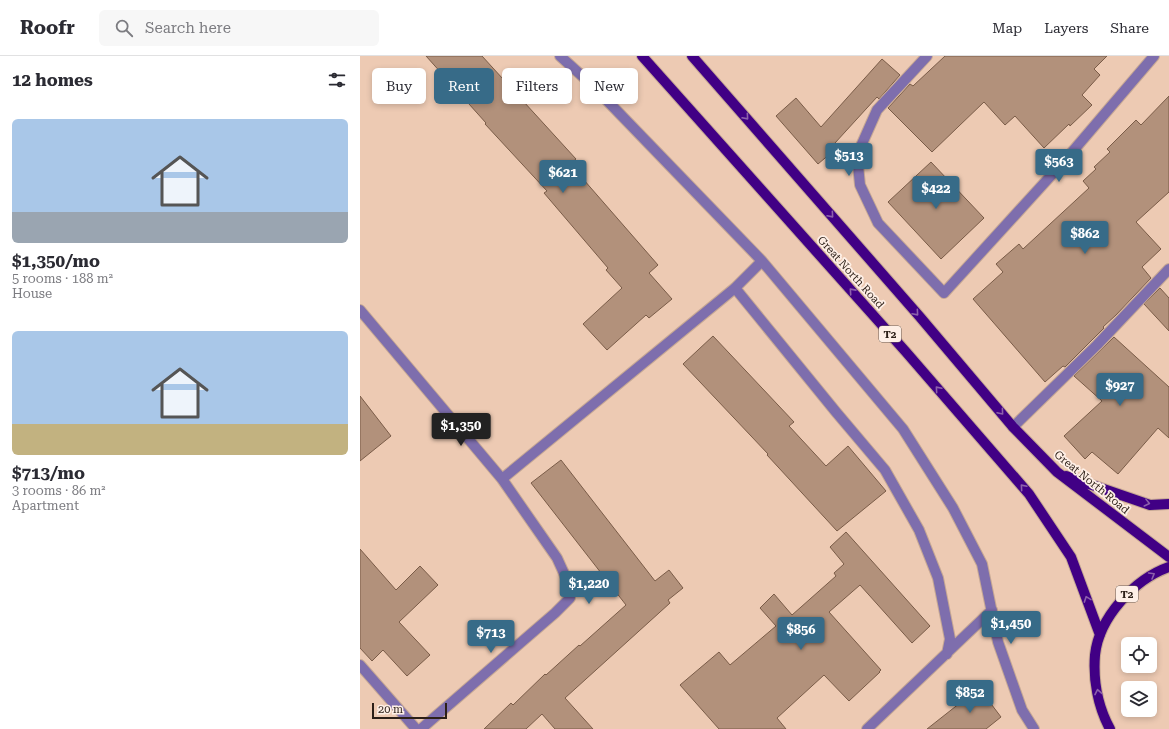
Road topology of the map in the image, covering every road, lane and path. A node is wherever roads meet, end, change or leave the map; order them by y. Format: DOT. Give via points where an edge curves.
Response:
graph roads {
  1 [pos="560,56"];
  2 [pos="642,56"];
  3 [pos="692,56"];
  4 [pos="927,56"];
  5 [pos="1154,56"];
  6 [pos="762,261"];
  7 [pos="1169,270"];
  8 [pos="735,288"];
  9 [pos="360,310"];
  10 [pos="1014,427"];
  11 [pos="1057,472"];
  12 [pos="502,479"];
  13 [pos="1169,504"];
  14 [pos="1169,557"];
  15 [pos="1169,567"];
  16 [pos="992,610"];
  17 [pos="1100,636"];
  18 [pos="947,654"];
  19 [pos="360,665"];
  20 [pos="416,729"];
  21 [pos="421,729"];
  22 [pos="867,729"];
  23 [pos="1034,729"];
  24 [pos="1110,729"];
  1 -- 6 [label="street" via="591,84"];
  17 -- 2 [label="main road, Great North Road / T2, one-way" via="1071,557 1029,494"];
  3 -- 10 [label="main road, Great North Road, one-way"];
  4 -- 5 [label="street" via="877,110 857,155 860,185 878,223 944,292 1067,158"];
  6 -- 8 [label="street"];
  6 -- 16 [label="street" via="903,429 953,508 982,564"];
  7 -- 10 [label="street"];
  8 -- 12 [label="street"];
  8 -- 18 [label="street" via="885,470 919,530 938,578 950,639"];
  9 -- 12 [label="street"];
  10 -- 11 [label="main road, Great North Road"];
  11 -- 13 [label="main road, one-way" via="1150,505"];
  11 -- 14 [label="main road, Great North Road"];
  12 -- 21 [label="street" via="557,558 567,580 570,598 555,614"];
  17 -- 15 [label="main road, T2, one-way" via="1115,608 1125,596 1149,576"];
  16 -- 18 [label="street"];
  16 -- 23 [label="street" via="998,642 1022,710"];
  24 -- 17 [label="main road, T2, one-way" via="1100,706 1096,688 1095,654"];
  18 -- 22 [label="street"];
  19 -- 20 [label="street"];
}
